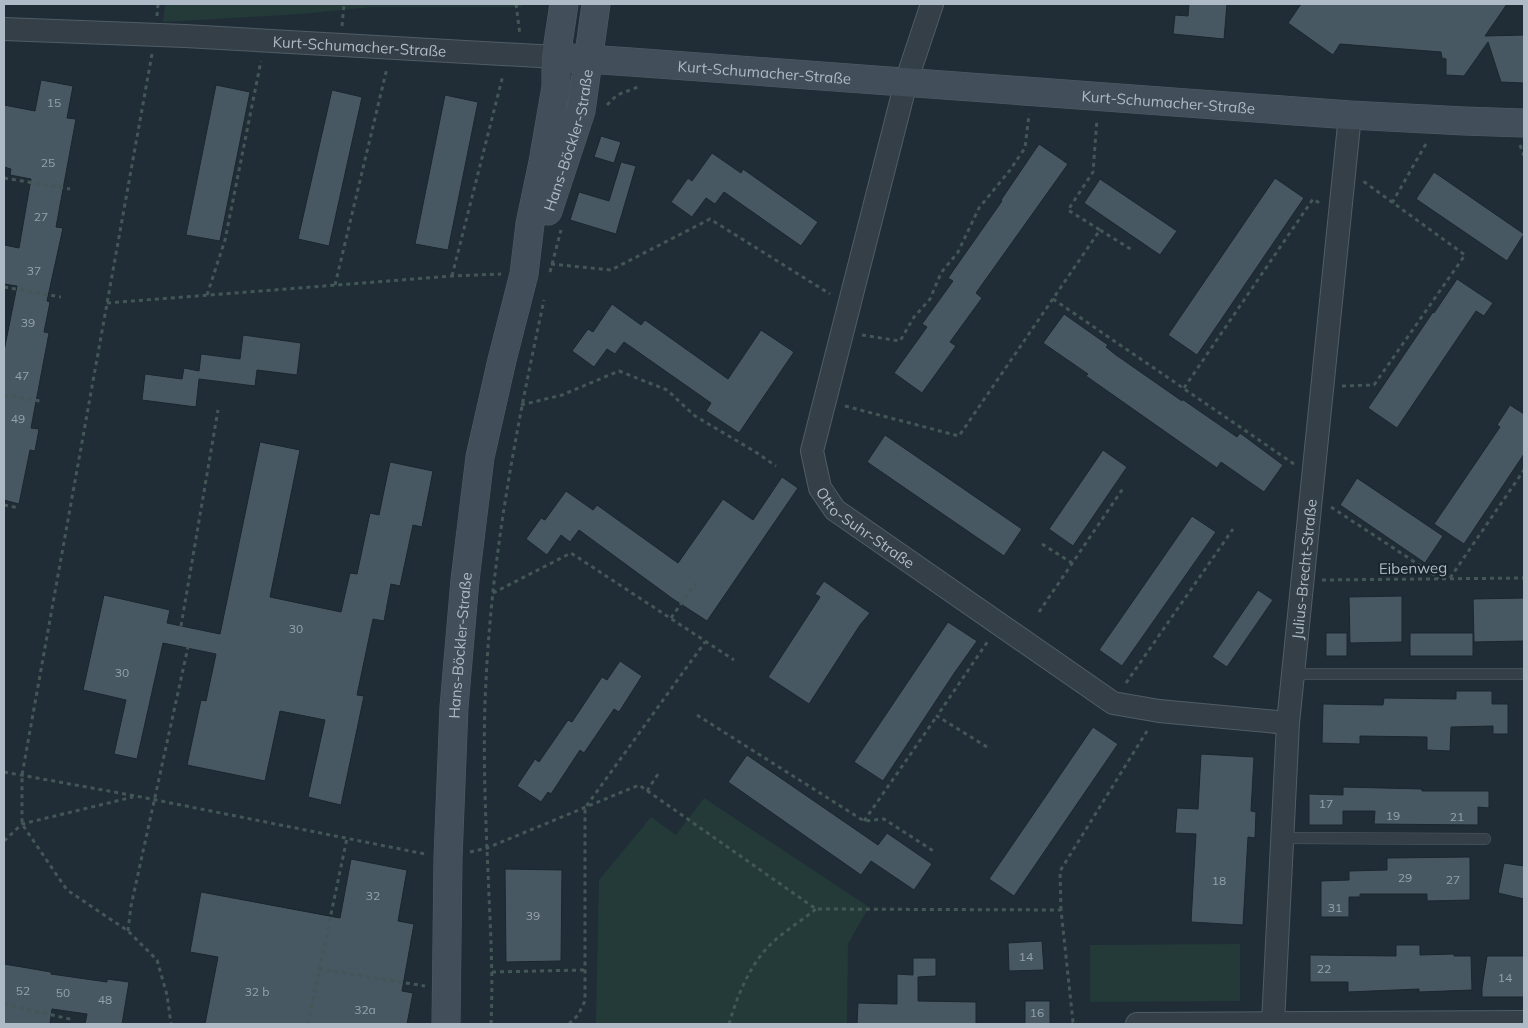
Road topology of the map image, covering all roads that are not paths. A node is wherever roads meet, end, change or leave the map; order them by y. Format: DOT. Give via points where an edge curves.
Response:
graph roads {
  1 [pos="564,4"];
  2 [pos="596,4"];
  3 [pos="932,4"];
  4 [pos="4,29"];
  5 [pos="556,57"];
  6 [pos="588,59"];
  7 [pos="906,82"];
  8 [pos="1350,115"];
  9 [pos="1524,123"];
  10 [pos="537,273"];
  11 [pos="1292,674"];
  12 [pos="1524,674"];
  13 [pos="1288,723"];
  14 [pos="1283,838"];
  15 [pos="1485,839"];
  16 [pos="1524,1022"];
  17 [pos="1273,1023"];
  18 [pos="446,1024"];
  19 [pos="1137,1024"];
  1 -- 5 [label="street, Hans-Böckler-Straße"];
  2 -- 6 [label="street, Hans-Böckler-Straße"];
  3 -- 7 [label="street, Otto-Suhr-Straße"];
  4 -- 5 [label="street, Kurt-Schumacher-Straße"];
  5 -- 6 [label="street, Kurt-Schumacher-Straße"];
  5 -- 10 [label="street, Hans-Böckler-Straße" via="556,87 530,224"];
  6 -- 7 [label="street, Kurt-Schumacher-Straße"];
  6 -- 10 [label="street, Hans-Böckler-Straße" via="582,111 534,251"];
  7 -- 8 [label="street, Kurt-Schumacher-Straße"];
  7 -- 13 [label="street, Otto-Suhr-Straße" via="812,451 820,488 835,510 1113,702 1159,711"];
  8 -- 9 [label="street, Kurt-Schumacher-Straße"];
  8 -- 11 [label="street, Julius-Brecht-Straße"];
  10 -- 18 [label="street, Hans-Böckler-Straße" via="490,412 480,457 465,580 454,707"];
  11 -- 12 [label="lane"];
  11 -- 13 [label="street, Julius-Brecht-Straße"];
  13 -- 14 [label="street, Julius-Brecht-Straße"];
  14 -- 15 [label="lane"];
  14 -- 17 [label="street, Julius-Brecht-Straße"];
  16 -- 17 [label="street"];
  17 -- 19 [label="street"];
}
